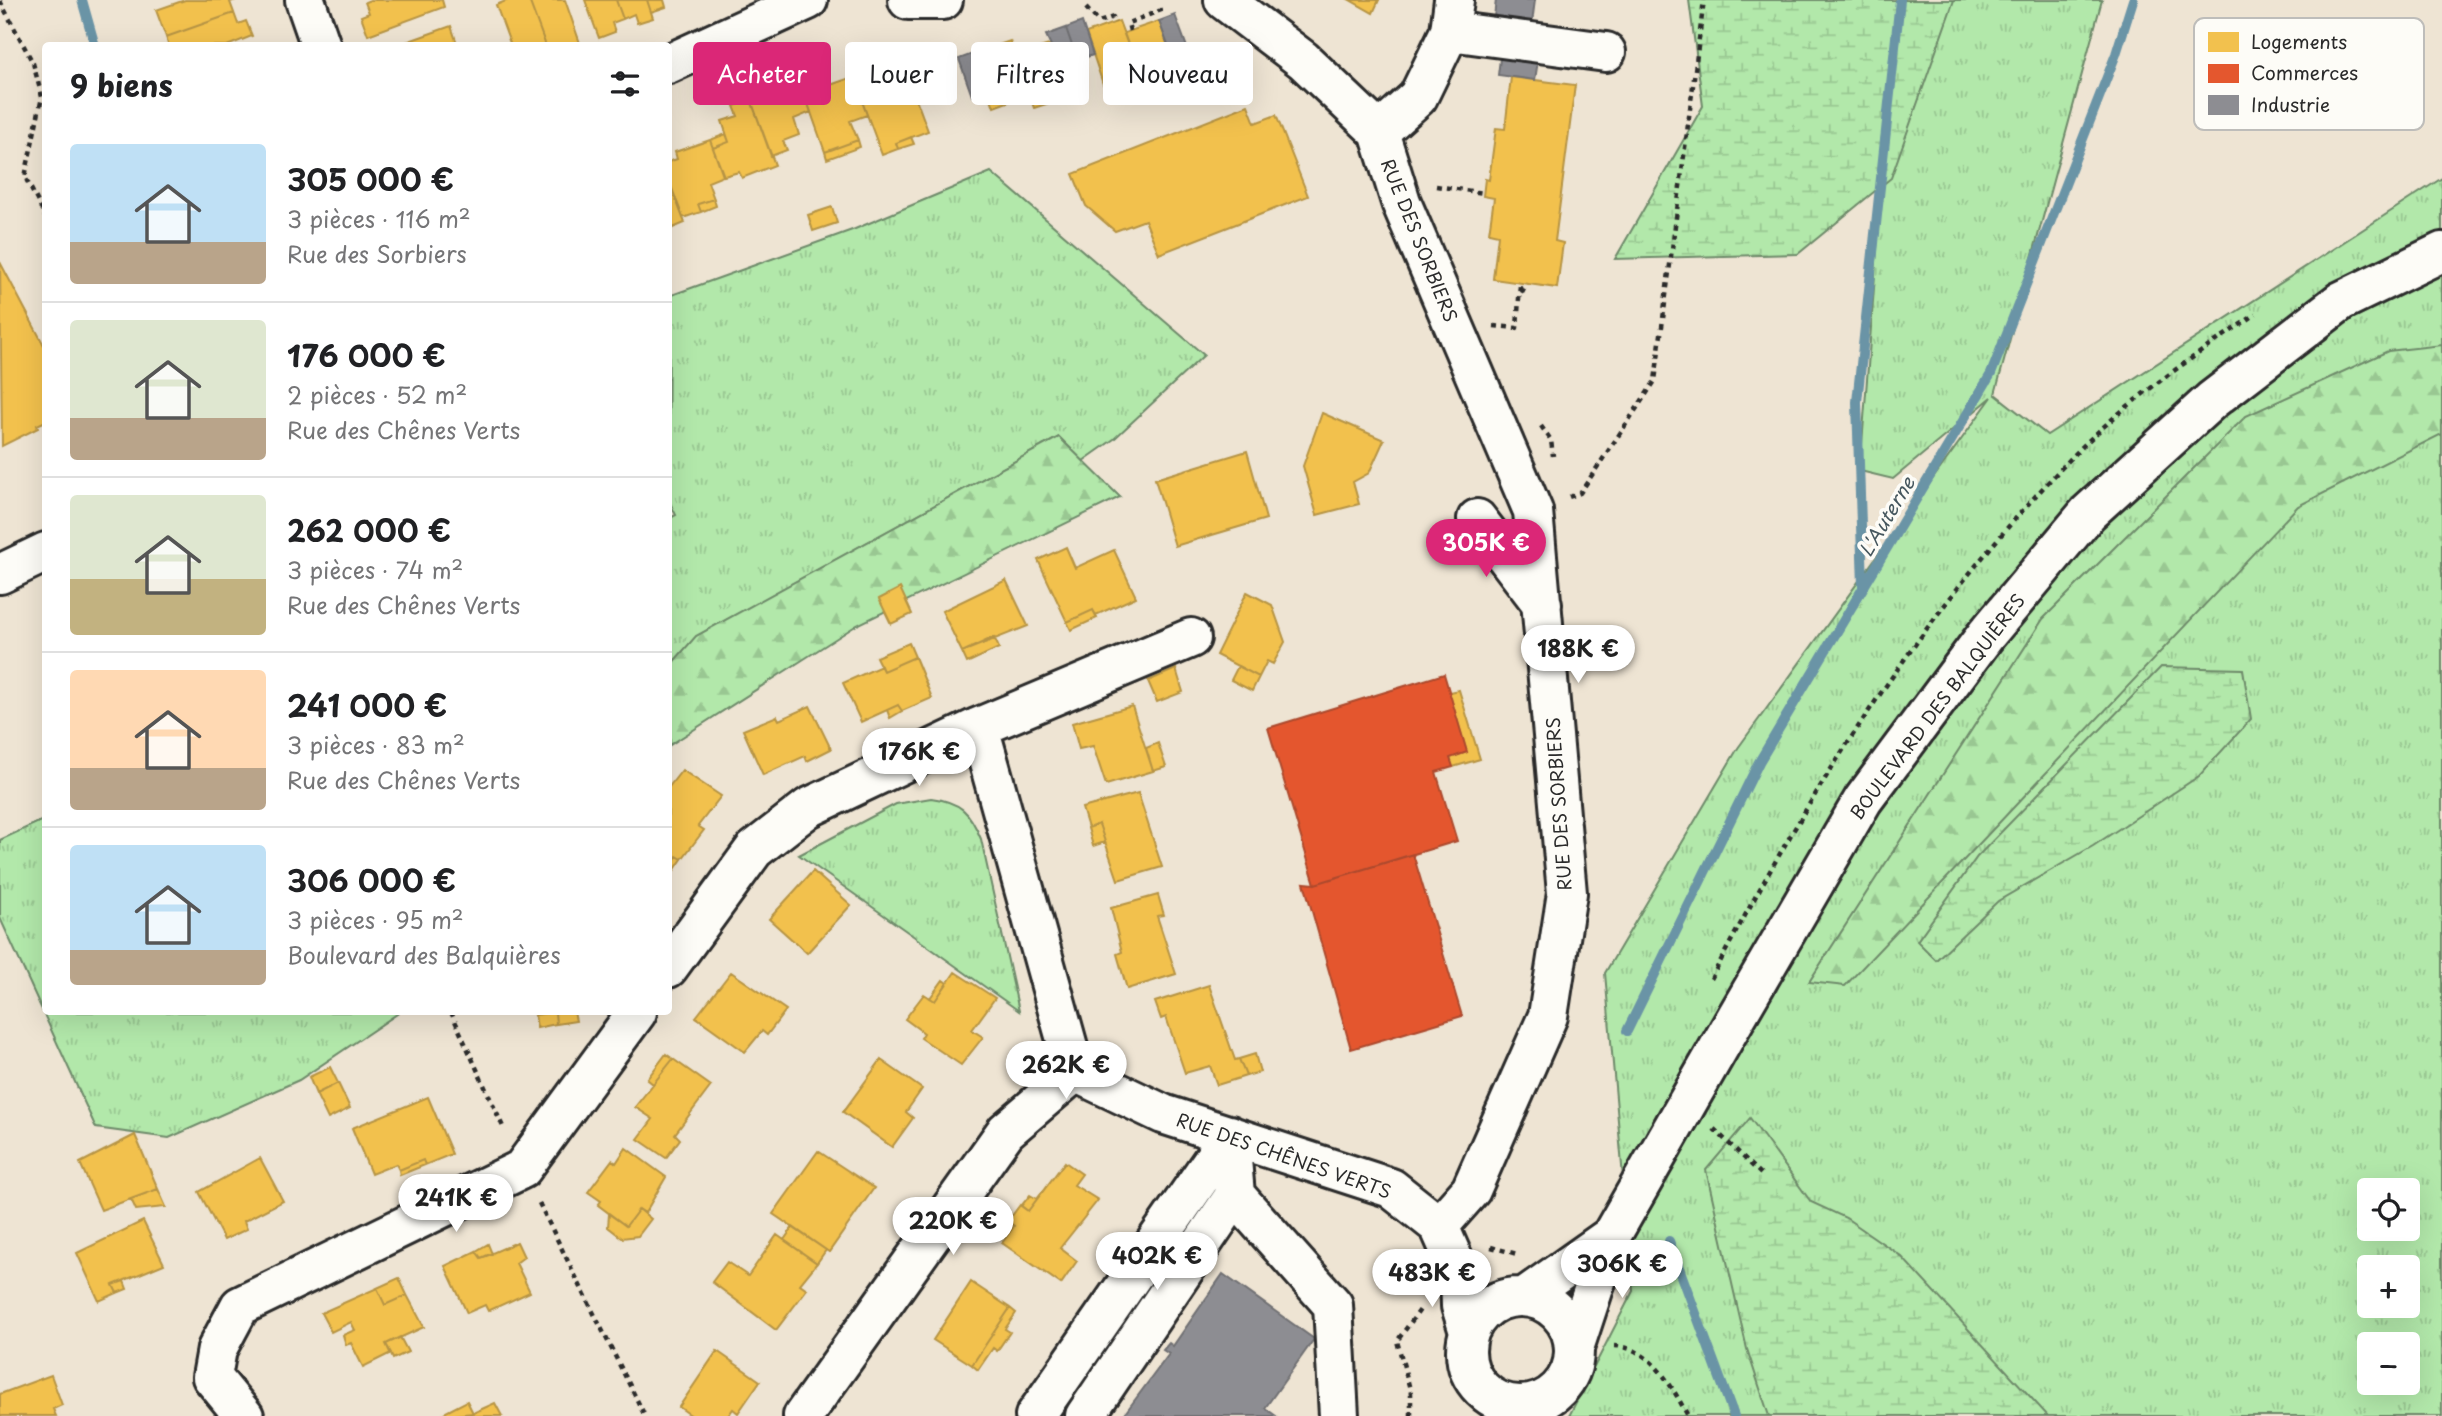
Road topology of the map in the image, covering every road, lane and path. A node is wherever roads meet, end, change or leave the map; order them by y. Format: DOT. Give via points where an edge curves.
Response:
graph roads {
  1 [pos="305,0"];
  2 [pos="808,0"];
  3 [pos="908,0"];
  4 [pos="943,0"];
  5 [pos="1224,0"];
  6 [pos="1704,0"];
  7 [pos="0,1"];
  8 [pos="1086,8"];
  9 [pos="1164,9"];
  10 [pos="1452,16"];
  11 [pos="1114,23"];
  12 [pos="1130,31"];
  13 [pos="320,42"];
  14 [pos="1606,52"];
  15 [pos="672,62"];
  16 [pos="42,97"];
  17 [pos="42,97"];
  18 [pos="1379,132"];
  19 [pos="42,210"];
  20 [pos="2442,252"];
  21 [pos="2442,279"];
  22 [pos="1523,284"];
  23 [pos="1452,321"];
  24 [pos="2212,400"];
  25 [pos="1533,510"];
  26 [pos="1477,519"];
  27 [pos="42,554"];
  28 [pos="0,574"];
  29 [pos="1542,604"];
  30 [pos="1191,638"];
  31 [pos="979,727"];
  32 [pos="672,963"];
  33 [pos="452,1015"];
  34 [pos="634,1015"];
  35 [pos="1075,1072"];
  36 [pos="1683,1111"];
  37 [pos="1230,1135"];
  38 [pos="522,1169"];
  39 [pos="1760,1174"];
  40 [pos="1235,1195"];
  41 [pos="1439,1226"];
  42 [pos="1611,1236"];
  43 [pos="1460,1274"];
  44 [pos="1519,1296"];
  45 [pos="1469,1332"];
  46 [pos="1575,1345"];
  47 [pos="1479,1401"];
  48 [pos="1540,1407"];
  49 [pos="244,1416"];
  50 [pos="645,1416"];
  51 [pos="803,1416"];
  52 [pos="1035,1416"];
  53 [pos="1085,1416"];
  54 [pos="1339,1416"];
  55 [pos="1411,1416"];
  56 [pos="1688,1416"];
  1 -- 13 [label="street"];
  2 -- 15 [label="street"];
  3 -- 4 [label="street"];
  5 -- 18 [label="street" via="1303,60"];
  6 -- 25 [label="path" via="1655,381 1580,493"];
  7 -- 16 [label="path" via="33,63"];
  8 -- 11 [label="path" via="1099,22 1113,17"];
  9 -- 12 [label="path" via="1128,23"];
  10 -- 14 [label="street"];
  10 -- 18 [label="street" via="1418,97"];
  17 -- 19 [label="path" via="25,177"];
  18 -- 23 [label="street, RUE DES SORBIERS" via="1401,202"];
  20 -- 24 [label="street, BOULEVARD DES BALQUIÈRES" via="2341,301"];
  21 -- 24 [label="street, BOULEVARD DES BALQUIÈRES" via="2381,307"];
  22 -- 23 [label="path" via="1517,328"];
  23 -- 25 [label="street, RUE DES SORBIERS"];
  24 -- 36 [label="street, BOULEVARD DES BALQUIÈRES" via="2088,513 1978,646 1863,800"];
  25 -- 29 [label="street, RUE DES SORBIERS"];
  26 -- 29 [label="street"];
  27 -- 28 [label="street"];
  29 -- 41 [label="street, RUE DES SORBIERS" via="1567,893 1548,1016 1471,1190"];
  30 -- 31 [label="street"];
  31 -- 32 [label="street" via="808,808 754,850"];
  31 -- 35 [label="street"];
  33 -- 38 [label="path"];
  34 -- 38 [label="street"];
  35 -- 37 [label="street, RUE DES CHÊNES VERTS" via="1163,1114"];
  35 -- 51 [label="street" via="1006,1131"];
  36 -- 39 [label="path" via="1720,1133"];
  36 -- 42 [label="street, BOULEVARD DES BALQUIÈRES"];
  37 -- 40 [label="street"];
  37 -- 41 [label="street, RUE DES CHÊNES VERTS" via="1391,1188"];
  37 -- 52 [label="street"];
  38 -- 49 [label="street" via="240,1306 217,1349 212,1377"];
  38 -- 50 [label="path"];
  40 -- 53 [label="street"];
  40 -- 54 [label="street" via="1333,1305"];
  41 -- 43 [label="street, RUE DES CHÊNES VERTS"];
  42 -- 44 [label="street, BOULEVARD DES BALQUIÈRES"];
  42 -- 46 [label="street, BOULEVARD DES BALQUIÈRES"];
  43 -- 44 [label="street"];
  43 -- 45 [label="street, RUE DES CHÊNES VERTS" via="1461,1306"];
  43 -- 55 [label="path" via="1431,1294 1397,1341 1411,1393"];
  44 -- 45 [label="street" via="1485,1309"];
  44 -- 46 [label="street" via="1544,1301 1559,1312"];
  45 -- 47 [label="street" via="1467,1361"];
  46 -- 48 [label="street" via="1569,1375"];
  46 -- 56 [label="path" via="1626,1346 1664,1373"];
  47 -- 48 [label="street" via="1490,1397"];
}
